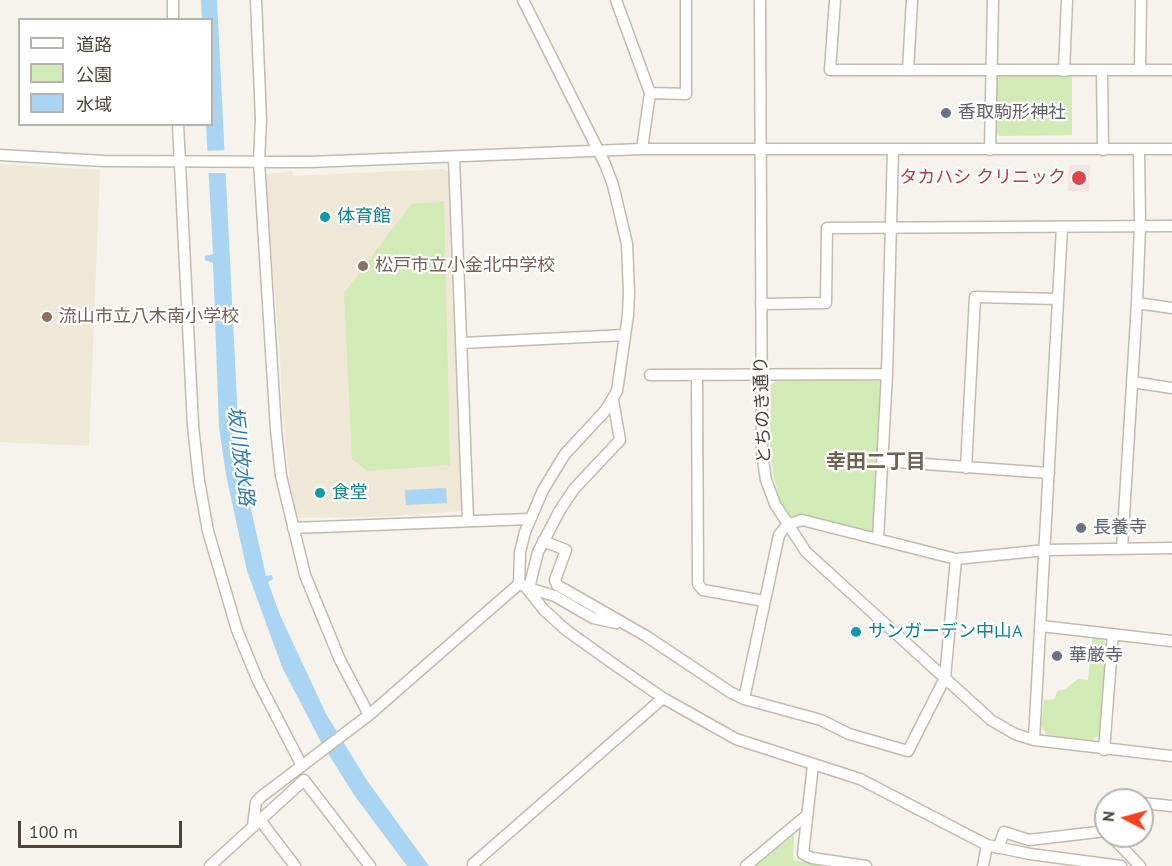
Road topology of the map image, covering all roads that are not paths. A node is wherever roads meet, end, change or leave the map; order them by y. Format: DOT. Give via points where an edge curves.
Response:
graph roads {
  1 [pos="173,0"];
  2 [pos="256,0"];
  3 [pos="524,0"];
  4 [pos="616,0"];
  5 [pos="686,0"];
  6 [pos="760,0"];
  7 [pos="835,0"];
  8 [pos="912,0"];
  9 [pos="993,0"];
  10 [pos="1067,0"];
  11 [pos="1141,0"];
  12 [pos="173,18"];
  13 [pos="908,70"];
  14 [pos="1102,70"];
  15 [pos="1140,70"];
  16 [pos="1172,70"];
  17 [pos="989,71"];
  18 [pos="1064,71"];
  19 [pos="650,93"];
  20 [pos="178,126"];
  21 [pos="642,149"];
  22 [pos="1172,149"];
  23 [pos="598,150"];
  24 [pos="893,150"];
  25 [pos="990,150"];
  26 [pos="1103,150"];
  27 [pos="1139,150"];
  28 [pos="760,151"];
  29 [pos="0,156"];
  30 [pos="454,158"];
  31 [pos="185,161"];
  32 [pos="256,161"];
  33 [pos="1140,226"];
  34 [pos="1172,226"];
  35 [pos="892,227"];
  36 [pos="1062,227"];
  37 [pos="1058,299"];
  38 [pos="1137,303"];
  39 [pos="761,304"];
  40 [pos="1172,308"];
  41 [pos="625,335"];
  42 [pos="462,343"];
  43 [pos="760,374"];
  44 [pos="650,375"];
  45 [pos="698,375"];
  46 [pos="888,375"];
  47 [pos="1132,382"];
  48 [pos="1172,388"];
  49 [pos="613,400"];
  50 [pos="883,461"];
  51 [pos="966,468"];
  52 [pos="1049,473"];
  53 [pos="529,519"];
  54 [pos="468,520"];
  55 [pos="787,525"];
  56 [pos="293,528"];
  57 [pos="878,539"];
  58 [pos="543,541"];
  59 [pos="1122,548"];
  60 [pos="1172,548"];
  61 [pos="1046,550"];
  62 [pos="956,559"];
  63 [pos="524,586"];
  64 [pos="764,601"];
  65 [pos="1041,626"];
  66 [pos="630,627"];
  67 [pos="1113,634"];
  68 [pos="1172,641"];
  69 [pos="945,678"];
  70 [pos="663,698"];
  71 [pos="744,699"];
  72 [pos="367,717"];
  73 [pos="1034,740"];
  74 [pos="1104,750"];
  75 [pos="1172,756"];
  76 [pos="305,763"];
  77 [pos="813,765"];
  78 [pos="1154,804"];
  79 [pos="1172,806"];
  80 [pos="807,815"];
  81 [pos="256,823"];
  82 [pos="1094,832"];
  83 [pos="992,847"];
  84 [pos="1121,848"];
  85 [pos="222,862"];
  86 [pos="473,864"];
  87 [pos="210,866"];
  88 [pos="295,866"];
  89 [pos="370,866"];
  90 [pos="746,866"];
  91 [pos="866,866"];
  92 [pos="983,866"];
  93 [pos="1121,866"];
  94 [pos="1140,866"];
  1 -- 12 [label="street"];
  2 -- 32 [label="street" via="261,120"];
  3 -- 23 [label="street"];
  4 -- 19 [label="street"];
  5 -- 19 [label="street" via="686,94"];
  6 -- 28 [label="street, とちのき通り"];
  7 -- 13 [label="street" via="830,70"];
  8 -- 13 [label="street"];
  9 -- 17 [label="street"];
  10 -- 18 [label="street"];
  11 -- 15 [label="street"];
  13 -- 17 [label="street"];
  14 -- 15 [label="street"];
  14 -- 18 [label="street"];
  14 -- 26 [label="street"];
  15 -- 16 [label="street"];
  17 -- 18 [label="street"];
  17 -- 25 [label="street"];
  19 -- 21 [label="street"];
  20 -- 31 [label="street"];
  21 -- 23 [label="street"];
  21 -- 28 [label="street"];
  22 -- 27 [label="street"];
  23 -- 30 [label="street"];
  23 -- 41 [label="street" via="616,194 627,244 629,303"];
  24 -- 25 [label="street"];
  24 -- 28 [label="street"];
  24 -- 35 [label="street"];
  25 -- 26 [label="street"];
  26 -- 27 [label="street"];
  27 -- 33 [label="street"];
  28 -- 39 [label="street, とちのき通り"];
  29 -- 31 [label="street"];
  30 -- 32 [label="street"];
  30 -- 42 [label="street"];
  31 -- 32 [label="street"];
  31 -- 76 [label="street" via="193,426 208,531 237,630 258,681"];
  32 -- 56 [label="street" via="276,430"];
  33 -- 34 [label="street"];
  33 -- 36 [label="street"];
  33 -- 38 [label="street"];
  35 -- 36 [label="street"];
  35 -- 39 [label="street" via="827,228 826,303"];
  35 -- 46 [label="street"];
  36 -- 37 [label="street"];
  37 -- 51 [label="street" via="975,297"];
  37 -- 52 [label="street"];
  38 -- 40 [label="street"];
  38 -- 47 [label="street"];
  39 -- 43 [label="street, とちのき通り"];
  41 -- 42 [label="street"];
  41 -- 49 [label="street" via="621,374"];
  42 -- 54 [label="street"];
  43 -- 45 [label="street"];
  43 -- 46 [label="street"];
  43 -- 55 [label="street, とちのき通り" via="766,480"];
  44 -- 45 [label="street"];
  45 -- 64 [label="street" via="698,584 703,590"];
  46 -- 50 [label="street"];
  47 -- 48 [label="street"];
  47 -- 59 [label="street"];
  49 -- 53 [label="street" via="565,454"];
  49 -- 58 [label="street" via="620,440 574,489"];
  50 -- 51 [label="street"];
  50 -- 57 [label="street"];
  51 -- 52 [label="street"];
  52 -- 61 [label="street"];
  53 -- 54 [label="street"];
  53 -- 63 [label="street" via="520,552"];
  54 -- 56 [label="street"];
  55 -- 57 [label="street" via="802,520"];
  55 -- 64 [label="street" via="778,534"];
  55 -- 69 [label="street, とちのき通り" via="806,552"];
  56 -- 72 [label="street" via="314,601"];
  57 -- 62 [label="street"];
  58 -- 63 [label="street"];
  58 -- 66 [label="street" via="566,550 555,580 557,585"];
  59 -- 60 [label="street"];
  59 -- 61 [label="street"];
  61 -- 62 [label="street"];
  61 -- 65 [label="street"];
  62 -- 69 [label="street"];
  63 -- 66 [label="street" via="555,596 593,618"];
  63 -- 70 [label="street" via="566,630"];
  63 -- 72 [label="street"];
  64 -- 71 [label="street"];
  65 -- 67 [label="street"];
  65 -- 73 [label="street"];
  66 -- 71 [label="street"];
  67 -- 68 [label="street"];
  67 -- 74 [label="street"];
  69 -- 71 [label="street" via="908,751 849,734 821,720"];
  69 -- 73 [label="street, とちのき通り" via="991,720"];
  70 -- 77 [label="street" via="736,739"];
  70 -- 86 [label="street"];
  72 -- 76 [label="street"];
  73 -- 74 [label="street, とちのき通り"];
  74 -- 75 [label="street, とちのき通り"];
  76 -- 81 [label="street" via="256,802"];
  77 -- 80 [label="street"];
  77 -- 83 [label="street" via="860,779"];
  78 -- 79 [label="street"];
  80 -- 90 [label="street"];
  80 -- 91 [label="street" via="803,854"];
  81 -- 85 [label="street"];
  81 -- 88 [label="street"];
  81 -- 89 [label="street" via="304,780"];
  82 -- 83 [label="street" via="1029,840 1004,832"];
  83 -- 92 [label="street"];
  83 -- 93 [label="street"];
  84 -- 94 [label="street"];
  85 -- 87 [label="street"];
}
